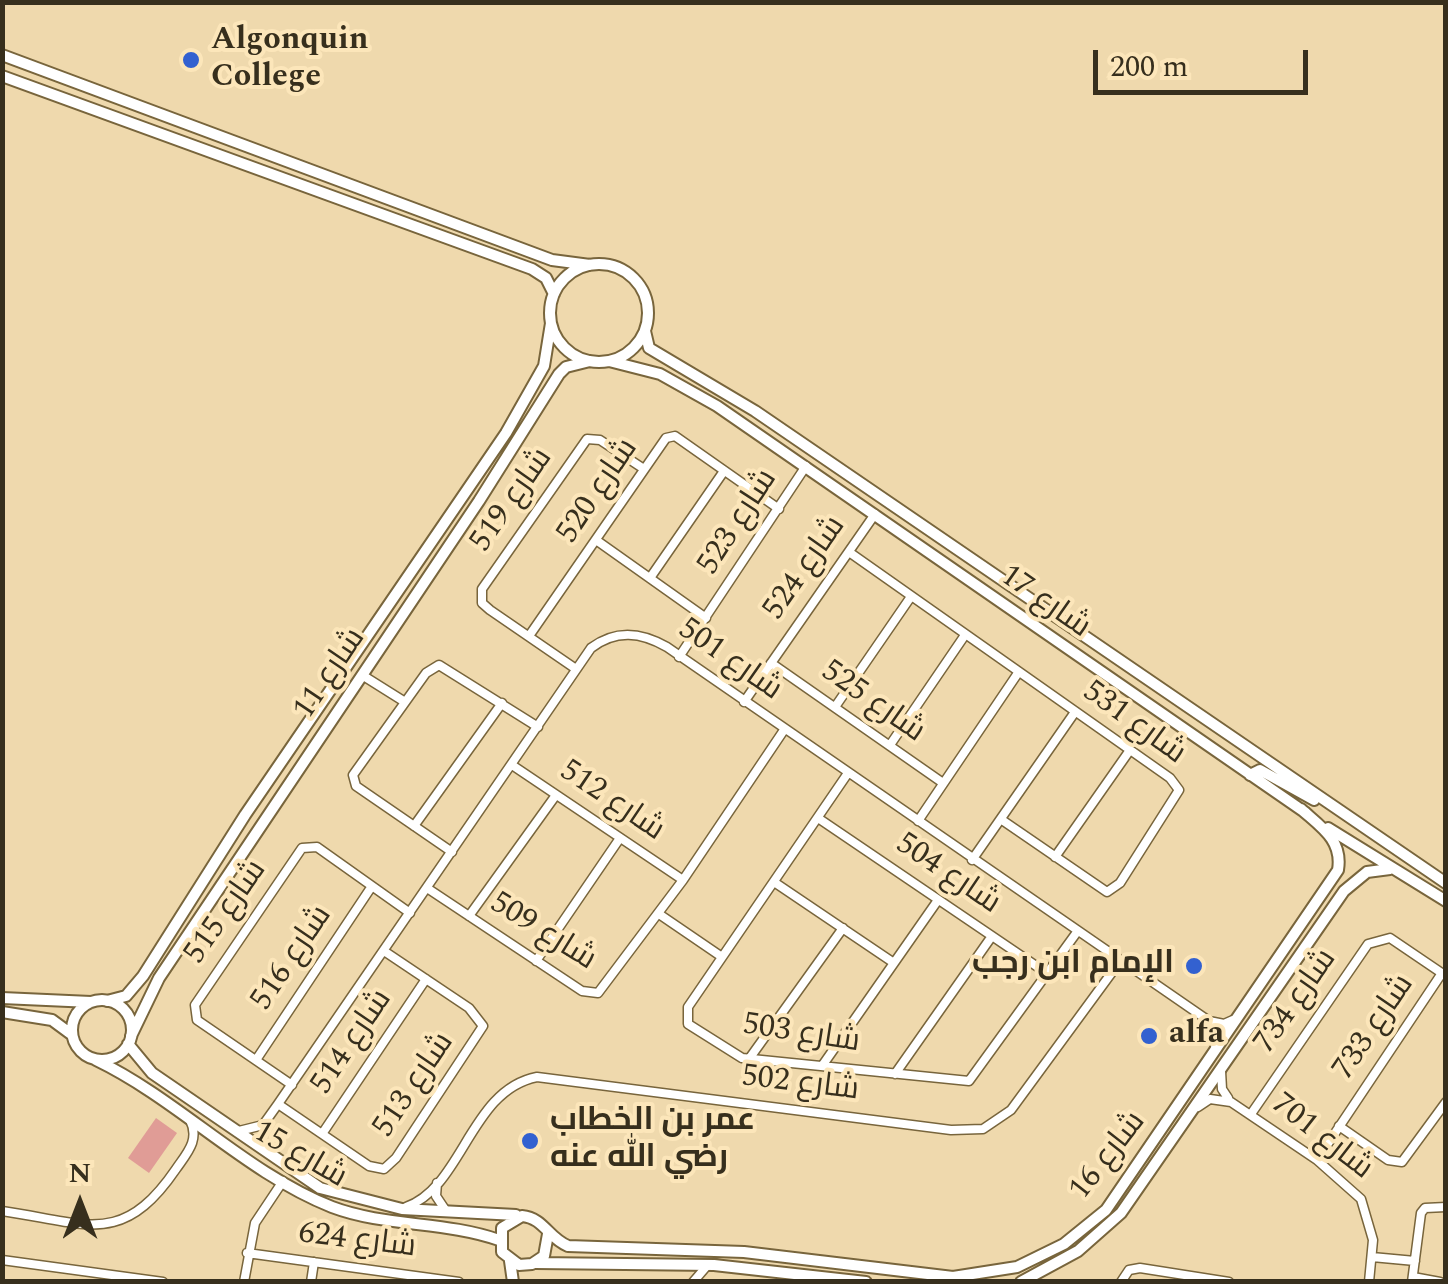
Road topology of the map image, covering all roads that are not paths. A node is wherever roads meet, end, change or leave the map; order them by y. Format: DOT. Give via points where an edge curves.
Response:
graph roads {
  1 [pos="2,54"];
  2 [pos="2,76"];
  3 [pos="590,265"];
  4 [pos="554,294"];
  5 [pos="551,323"];
  6 [pos="645,331"];
  7 [pos="590,361"];
  8 [pos="609,361"];
  9 [pos="806,466"];
  10 [pos="644,469"];
  11 [pos="724,471"];
  12 [pos="779,508"];
  13 [pos="875,514"];
  14 [pos="596,540"];
  15 [pos="849,552"];
  16 [pos="930,554"];
  17 [pos="986,572"];
  18 [pos="650,578"];
  19 [pos="910,598"];
  20 [pos="706,618"];
  21 [pos="529,636"];
  22 [pos="965,636"];
  23 [pos="680,656"];
  24 [pos="771,663"];
  25 [pos="576,669"];
  26 [pos="1018,672"];
  27 [pos="362,675"];
  28 [pos="405,702"];
  29 [pos="744,702"];
  30 [pos="502,703"];
  31 [pos="835,707"];
  32 [pos="318,708"];
  33 [pos="1075,712"];
  34 [pos="538,727"];
  35 [pos="784,730"];
  36 [pos="890,745"];
  37 [pos="1130,750"];
  38 [pos="512,765"];
  39 [pos="296,772"];
  40 [pos="848,773"];
  41 [pos="1250,775"];
  42 [pos="944,783"];
  43 [pos="262,790"];
  44 [pos="556,795"];
  45 [pos="1325,804"];
  46 [pos="1301,810"];
  47 [pos="818,818"];
  48 [pos="1002,820"];
  49 [pos="918,821"];
  50 [pos="414,826"];
  51 [pos="620,838"];
  52 [pos="452,852"];
  53 [pos="240,854"];
  54 [pos="1055,858"];
  55 [pos="972,860"];
  56 [pos="1390,869"];
  57 [pos="683,880"];
  58 [pos="774,882"];
  59 [pos="1446,883"];
  60 [pos="372,886"];
  61 [pos="427,888"];
  62 [pos="938,900"];
  63 [pos="1446,900"];
  64 [pos="410,912"];
  65 [pos="659,914"];
  66 [pos="469,916"];
  67 [pos="1308,916"];
  68 [pos="842,928"];
  69 [pos="1077,932"];
  70 [pos="992,936"];
  71 [pos="384,950"];
  72 [pos="722,957"];
  73 [pos="536,960"];
  74 [pos="1121,960"];
  75 [pos="894,963"];
  76 [pos="1048,974"];
  77 [pos="1444,974"];
  78 [pos="426,978"];
  79 [pos="2,998"];
  80 [pos="1271,998"];
  81 [pos="107,1001"];
  82 [pos="92,1002"];
  83 [pos="2,1012"];
  84 [pos="1238,1017"];
  85 [pos="1209,1021"];
  86 [pos="72,1036"];
  87 [pos="130,1040"];
  88 [pos="1215,1050"];
  89 [pos="749,1058"];
  90 [pos="96,1060"];
  91 [pos="256,1060"];
  92 [pos="822,1066"];
  93 [pos="1222,1071"];
  94 [pos="895,1074"];
  95 [pos="292,1084"];
  96 [pos="1231,1102"];
  97 [pos="1446,1102"];
  98 [pos="278,1104"];
  99 [pos="1195,1110"];
  100 [pos="1251,1114"];
  101 [pos="188,1116"];
  102 [pos="262,1125"];
  103 [pos="1339,1126"];
  104 [pos="234,1130"];
  105 [pos="322,1134"];
  106 [pos="225,1142"];
  107 [pos="190,1149"];
  108 [pos="266,1152"];
  109 [pos="1317,1160"];
  110 [pos="438,1179"];
  111 [pos="284,1180"];
  112 [pos="1446,1207"];
  113 [pos="402,1209"];
  114 [pos="2,1211"];
  115 [pos="448,1212"];
  116 [pos="522,1216"];
  117 [pos="548,1234"];
  118 [pos="499,1240"];
  119 [pos="248,1253"];
  120 [pos="1372,1257"];
  121 [pos="805,1258"];
  122 [pos="2,1260"];
  123 [pos="510,1261"];
  124 [pos="1415,1261"];
  125 [pos="314,1262"];
  126 [pos="671,1263"];
  127 [pos="532,1264"];
  128 [pos="714,1264"];
  129 [pos="743,1266"];
  130 [pos="42,1267"];
  131 [pos="923,1275"];
  132 [pos="392,1277"];
  133 [pos="107,1278"];
  134 [pos="1189,1279"];
  135 [pos="1412,1279"];
  136 [pos="863,1281"];
  137 [pos="40,1282"];
  138 [pos="162,1282"];
  139 [pos="244,1282"];
  140 [pos="312,1282"];
  141 [pos="459,1282"];
  142 [pos="516,1282"];
  143 [pos="691,1282"];
  144 [pos="1020,1282"];
  145 [pos="1121,1282"];
  146 [pos="1229,1282"];
  147 [pos="1368,1282"];
  148 [pos="1440,1282"];
  1 -- 3 [label="street" via="552,260"];
  2 -- 4 [label="street" via="532,269"];
  3 -- 4 [label="street" via="568,275"];
  3 -- 6 [label="street" via="632,276 647,302"];
  4 -- 5 [label="street"];
  5 -- 7 [label="street" via="565,348"];
  5 -- 32 [label="street, شارع 11" via="544,366 523,406"];
  6 -- 8 [label="street" via="637,345"];
  6 -- 17 [label="street, شارع 17" via="649,348 755,410"];
  7 -- 8 [label="street"];
  7 -- 27 [label="street, شارع 11" via="559,374"];
  8 -- 9 [label="street, شارع 17" via="686,387"];
  9 -- 12 [label="street, شارع 523"];
  9 -- 13 [label="street, شارع 17"];
  10 -- 11 [label="street, شارع 520" via="670,436"];
  10 -- 14 [label="street, شارع 520"];
  10 -- 21 [label="street, شارع 519" via="600,440 587,439 482,590 482,603"];
  11 -- 12 [label="street, شارع 520"];
  11 -- 18 [label="street"];
  12 -- 20 [label="street, شارع 523"];
  13 -- 15 [label="street, شارع 524"];
  13 -- 16 [label="street, شارع 17"];
  14 -- 18 [label="street"];
  14 -- 21 [label="street, شارع 520"];
  15 -- 19 [label="street, شارع 531"];
  15 -- 24 [label="street, شارع 524"];
  16 -- 17 [label="street" via="969,576"];
  16 -- 41 [label="street, شارع 17"];
  17 -- 45 [label="street, شارع 17"];
  18 -- 20 [label="street"];
  19 -- 22 [label="street, شارع 531"];
  19 -- 31 [label="street"];
  20 -- 23 [label="street, شارع 523"];
  21 -- 25 [label="street, شارع 519"];
  22 -- 26 [label="street, شارع 531"];
  22 -- 36 [label="street"];
  23 -- 25 [label="street, شارع 501" via="653,639 627,634 602,640"];
  23 -- 29 [label="street, شارع 501"];
  24 -- 29 [label="street, شارع 524"];
  24 -- 31 [label="street, شارع 525"];
  25 -- 34 [label="street, شارع 501"];
  26 -- 33 [label="street, شارع 531"];
  26 -- 42 [label="street"];
  27 -- 28 [label="street"];
  27 -- 39 [label="street, شارع 11"];
  28 -- 30 [label="street" via="440,664"];
  28 -- 50 [label="street" via="353,775 356,786"];
  29 -- 35 [label="street, شارع 501"];
  30 -- 34 [label="street"];
  30 -- 50 [label="street"];
  31 -- 36 [label="street, شارع 525"];
  32 -- 39 [label="street" via="288,763"];
  32 -- 43 [label="street, شارع 11"];
  33 -- 37 [label="street, شارع 531"];
  33 -- 48 [label="street"];
  34 -- 38 [label="street, شارع 501"];
  35 -- 40 [label="street, شارع 501"];
  35 -- 57 [label="street, شارع 509"];
  36 -- 42 [label="street, شارع 525"];
  37 -- 54 [label="street"];
  37 -- 54 [label="street, شارع 531" via="1179,790 1120,883 1101,890"];
  38 -- 44 [label="street, شارع 512"];
  38 -- 52 [label="street, شارع 501"];
  39 -- 53 [label="street, شارع 11"];
  40 -- 47 [label="street, شارع 503"];
  40 -- 49 [label="street, شارع 501"];
  41 -- 45 [label="street" via="1260,770 1297,795"];
  41 -- 46 [label="street, شارع 17"];
  42 -- 49 [label="street"];
  43 -- 53 [label="street" via="272,799"];
  43 -- 81 [label="street, شارع 11" via="135,988"];
  44 -- 51 [label="street, شارع 512"];
  44 -- 66 [label="street"];
  45 -- 59 [label="street, شارع 17"];
  46 -- 56 [label="street, شارع 17"];
  46 -- 67 [label="street, شارع 16" via="1334,839 1340,858"];
  47 -- 58 [label="street, شارع 503"];
  47 -- 62 [label="street, شارع 504"];
  48 -- 54 [label="street, شارع 531"];
  48 -- 55 [label="street"];
  49 -- 55 [label="street, شارع 501"];
  50 -- 52 [label="street"];
  51 -- 57 [label="street, شارع 512"];
  51 -- 73 [label="street"];
  52 -- 61 [label="street, شارع 501"];
  53 -- 87 [label="street, شارع 11" via="159,978"];
  55 -- 69 [label="street, شارع 501"];
  56 -- 63 [label="street, شارع 17"];
  56 -- 80 [label="street, شارع 16" via="1355,878"];
  57 -- 65 [label="street, شارع 509"];
  58 -- 68 [label="street"];
  58 -- 72 [label="street, شارع 503"];
  60 -- 64 [label="street, شارع 515"];
  60 -- 91 [label="street, شارع 516"];
  60 -- 91 [label="street, شارع 515" via="317,847 302,848 195,1005 197,1020"];
  61 -- 64 [label="street, شارع 501"];
  61 -- 66 [label="street, شارع 509"];
  62 -- 70 [label="street, شارع 504"];
  62 -- 75 [label="street"];
  64 -- 71 [label="street, شارع 501"];
  65 -- 72 [label="street"];
  65 -- 73 [label="street, شارع 509" via="598,993 582,991"];
  66 -- 73 [label="street, شارع 509"];
  67 -- 80 [label="street" via="1312,929"];
  67 -- 84 [label="street, شارع 16"];
  68 -- 75 [label="street"];
  68 -- 89 [label="street"];
  69 -- 74 [label="street, شارع 501"];
  69 -- 76 [label="street, شارع 503"];
  70 -- 76 [label="street, شارع 504"];
  70 -- 94 [label="street"];
  71 -- 78 [label="street, شارع 513"];
  71 -- 95 [label="street, شارع 501"];
  72 -- 89 [label="street, شارع 503" via="688,1008 688,1024"];
  74 -- 85 [label="street, شارع 501"];
  74 -- 110 [label="street, شارع 502" via="1011,1110 983,1129 537,1078 506,1088"];
  75 -- 92 [label="street"];
  76 -- 94 [label="street, شارع 503" via="969,1080"];
  77 -- 100 [label="street, شارع 734" via="1390,938 1368,944"];
  77 -- 103 [label="street, شارع 733"];
  78 -- 105 [label="street, شارع 514"];
  78 -- 105 [label="street, شارع 513" via="479,1016 480,1033 391,1166 369,1166"];
  79 -- 82 [label="street"];
  80 -- 93 [label="street, شارع 16"];
  81 -- 82 [label="street"];
  81 -- 87 [label="street" via="129,1018"];
  82 -- 86 [label="street" via="74,1019"];
  83 -- 86 [label="street" via="52,1020"];
  84 -- 85 [label="street" via="1224,1024"];
  84 -- 88 [label="street, شارع 16"];
  85 -- 88 [label="street"];
  86 -- 90 [label="street"];
  87 -- 90 [label="street" via="115,1057"];
  87 -- 104 [label="street, شارع 15" via="141,1064"];
  88 -- 131 [label="street, شارع 16" via="1117,1194 1086,1227 1017,1268"];
  89 -- 92 [label="street, شارع 503"];
  90 -- 101 [label="street, شارع 15"];
  91 -- 95 [label="street, شارع 515"];
  92 -- 94 [label="street, شارع 503"];
  93 -- 96 [label="street, شارع 701" via="1222,1089"];
  93 -- 99 [label="street, شارع 16"];
  95 -- 98 [label="street, شارع 501"];
  96 -- 99 [label="street, شارع 701" via="1210,1099"];
  96 -- 100 [label="street, شارع 701"];
  97 -- 103 [label="street" via="1402,1162 1388,1160"];
  98 -- 102 [label="street, شارع 501"];
  98 -- 105 [label="street, شارع 513"];
  99 -- 144 [label="street, شارع 16" via="1104,1230"];
  100 -- 109 [label="street, شارع 701"];
  101 -- 106 [label="street, شارع 15"];
  101 -- 107 [label="street" via="194,1129"];
  102 -- 104 [label="street"];
  102 -- 108 [label="street"];
  103 -- 109 [label="street, شارع 733"];
  104 -- 108 [label="street, شارع 15"];
  106 -- 107 [label="street" via="209,1138"];
  106 -- 111 [label="street, شارع 15"];
  107 -- 114 [label="street" via="156,1198 128,1220 91,1223"];
  108 -- 113 [label="street, شارع 15" via="337,1196"];
  109 -- 120 [label="street, شارع 701" via="1365,1206"];
  110 -- 113 [label="street, شارع 502" via="421,1201"];
  110 -- 115 [label="street" via="436,1196"];
  111 -- 118 [label="street, شارع 15" via="352,1213"];
  111 -- 119 [label="street, شارع 624" via="255,1223"];
  112 -- 124 [label="street" via="1421,1213"];
  113 -- 115 [label="street, شارع 15"];
  115 -- 116 [label="street, شارع 15"];
  116 -- 117 [label="street" via="543,1224"];
  116 -- 118 [label="street" via="510,1220"];
  117 -- 121 [label="street, شارع 16" via="568,1246"];
  117 -- 127 [label="street" via="544,1256"];
  118 -- 123 [label="street"];
  119 -- 125 [label="street, شارع 624"];
  119 -- 139 [label="street, شارع 624"];
  120 -- 124 [label="street"];
  120 -- 147 [label="street, شارع 701"];
  121 -- 129 [label="street" via="797,1267"];
  121 -- 131 [label="street, شارع 16"];
  122 -- 130 [label="street"];
  123 -- 127 [label="street"];
  123 -- 142 [label="street"];
  124 -- 135 [label="street"];
  125 -- 132 [label="street, شارع 624"];
  125 -- 140 [label="street"];
  126 -- 127 [label="street"];
  126 -- 128 [label="street"];
  126 -- 143 [label="street"];
  127 -- 142 [label="street"];
  128 -- 129 [label="street"];
  128 -- 143 [label="street"];
  129 -- 136 [label="street"];
  130 -- 133 [label="street"];
  130 -- 137 [label="street"];
  131 -- 136 [label="street" via="865,1272"];
  132 -- 141 [label="street, شارع 624"];
  133 -- 138 [label="street"];
  134 -- 145 [label="street" via="1140,1268"];
  134 -- 146 [label="street"];
  135 -- 148 [label="street"];
}
